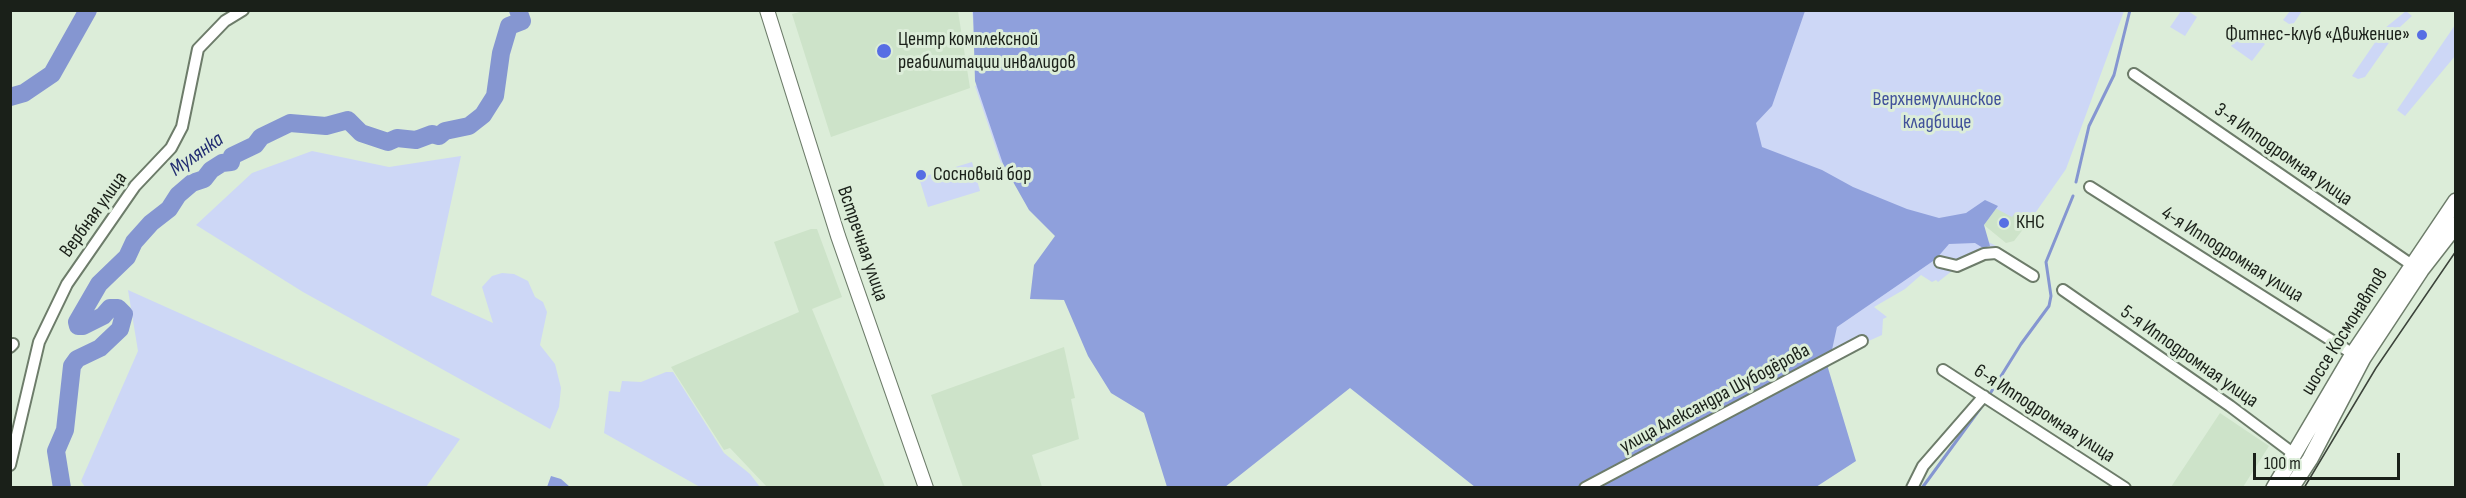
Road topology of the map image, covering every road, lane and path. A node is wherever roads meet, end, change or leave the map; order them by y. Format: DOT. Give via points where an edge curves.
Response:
graph roads {
  1 [pos="243,10"];
  2 [pos="767,10"];
  3 [pos="2134,74"];
  4 [pos="2090,187"];
  5 [pos="2456,201"];
  6 [pos="2456,225"];
  7 [pos="1940,262"];
  8 [pos="2412,265"];
  9 [pos="2033,276"];
  10 [pos="2063,290"];
  11 [pos="1862,342"];
  12 [pos="2353,354"];
  13 [pos="1943,370"];
  14 [pos="1984,396"];
  15 [pos="2294,453"];
  16 [pos="10,465"];
  17 [pos="926,488"];
  18 [pos="1585,488"];
  19 [pos="1912,488"];
  20 [pos="2125,488"];
  21 [pos="2274,488"];
  22 [pos="2291,488"];
  1 -- 16 [label="street, Вербная улица" via="225,21 198,49 182,127 171,148 135,186 67,284 39,342"];
  2 -- 17 [label="main road, Встречная улица" via="838,236"];
  3 -- 8 [label="street, 3-я Ипподромная улица"];
  4 -- 12 [label="street, 4-я Ипподромная улица"];
  5 -- 8 [label="main road, шоссе Космонавтов"];
  6 -- 22 [label="main road, шоссе Космонавтов" via="2363,358"];
  7 -- 9 [label="street" via="1959,265 1996,253"];
  8 -- 12 [label="main road, шоссе Космонавтов"];
  10 -- 15 [label="street, 5-я Ипподромная улица"];
  11 -- 18 [label="street, улица Александра Шубодёрова"];
  12 -- 15 [label="main road, шоссе Космонавтов"];
  13 -- 14 [label="street, 6-я Ипподромная улица"];
  14 -- 19 [label="street" via="1923,466"];
  14 -- 20 [label="street, 6-я Ипподромная улица"];
  15 -- 21 [label="main road, шоссе Космонавтов"];
}
